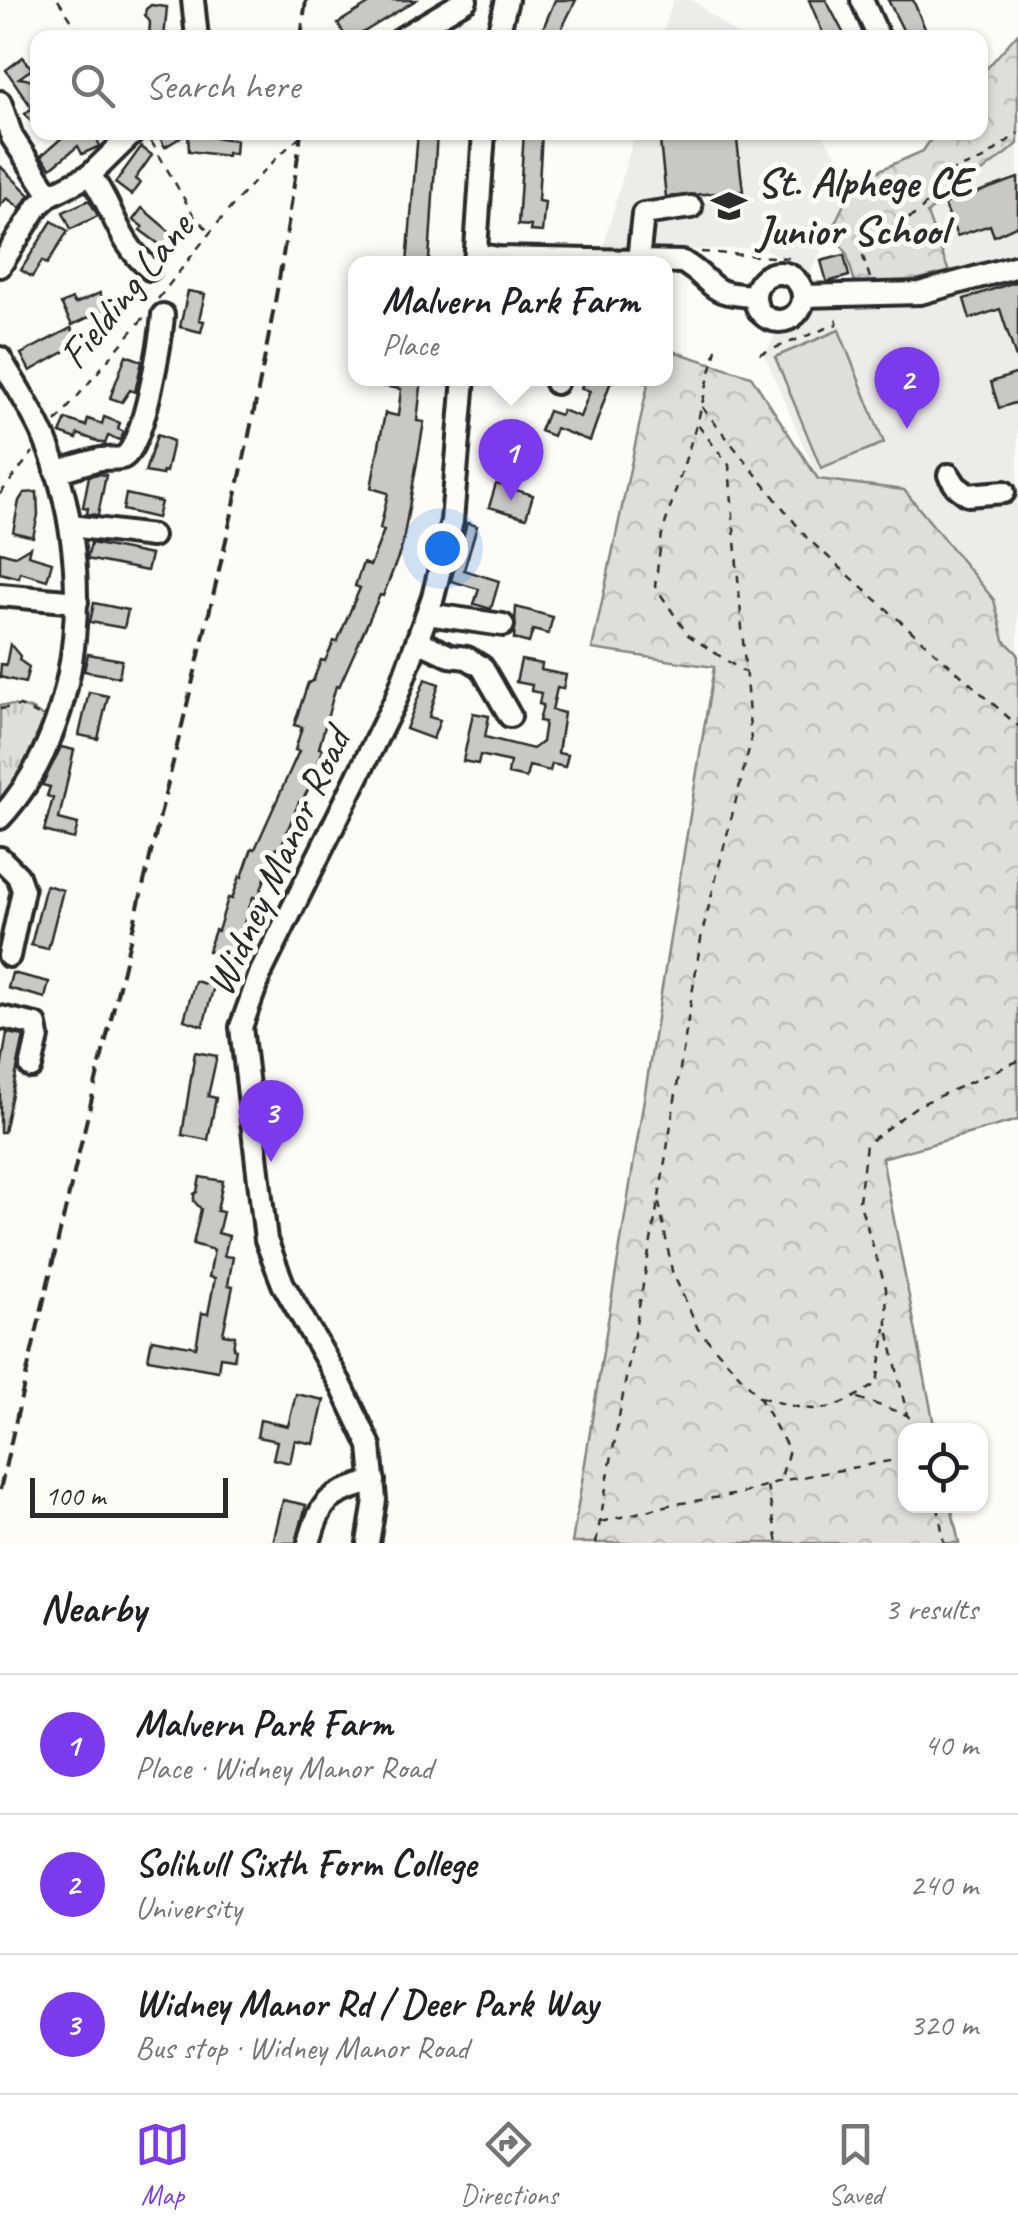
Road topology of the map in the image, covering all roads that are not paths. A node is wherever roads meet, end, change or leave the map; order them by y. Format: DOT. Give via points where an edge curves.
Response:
graph roads {
  1 [pos="193,0"];
  2 [pos="466,0"];
  3 [pos="507,0"];
  4 [pos="862,0"];
  5 [pos="196,30"];
  6 [pos="415,30"];
  7 [pos="499,30"];
  8 [pos="875,30"];
  9 [pos="0,102"];
  10 [pos="133,140"];
  11 [pos="483,140"];
  12 [pos="90,174"];
  13 [pos="50,195"];
  14 [pos="691,207"];
  15 [pos="475,256"];
  16 [pos="638,256"];
  17 [pos="673,262"];
  18 [pos="0,266"];
  19 [pos="1018,266"];
  20 [pos="141,268"];
  21 [pos="810,291"];
  22 [pos="755,296"];
  23 [pos="168,329"];
  24 [pos="0,358"];
  25 [pos="463,386"];
  26 [pos="56,472"];
  27 [pos="949,475"];
  28 [pos="1004,492"];
  29 [pos="71,526"];
  30 [pos="152,536"];
  31 [pos="0,595"];
  32 [pos="77,602"];
  33 [pos="427,614"];
  34 [pos="503,625"];
  35 [pos="418,641"];
  36 [pos="510,716"];
  37 [pos="0,818"];
  38 [pos="0,858"];
  39 [pos="8,941"];
  40 [pos="0,1017"];
  41 [pos="31,1067"];
  42 [pos="374,1481"];
  43 [pos="309,1543"];
  44 [pos="368,1543"];
  1 -- 5 [label="street"];
  2 -- 6 [label="street"];
  3 -- 7 [label="street"];
  4 -- 8 [label="street"];
  9 -- 13 [label="street" via="12,138"];
  10 -- 12 [label="street"];
  11 -- 15 [label="street"];
  12 -- 13 [label="street"];
  12 -- 20 [label="street"];
  13 -- 18 [label="street" via="26,220"];
  14 -- 16 [label="street" via="642,214"];
  17 -- 22 [label="street" via="699,272 714,291"];
  19 -- 21 [label="street" via="920,293"];
  21 -- 22 [label="street" via="784,273 768,276"];
  21 -- 22 [label="street" via="795,316 782,321 762,314"];
  23 -- 26 [label="street" via="131,450 123,458"];
  24 -- 26 [label="street" via="44,436"];
  25 -- 33 [label="street, Widney Manor Road" via="452,521"];
  26 -- 29 [label="street"];
  27 -- 28 [label="street" via="968,495"];
  29 -- 30 [label="street"];
  29 -- 32 [label="street"];
  31 -- 32 [label="street"];
  32 -- 37 [label="street" via="55,722 32,775"];
  33 -- 34 [label="street"];
  33 -- 35 [label="street, Widney Manor Road"];
  35 -- 36 [label="street" via="482,668"];
  35 -- 42 [label="street, Widney Manor Road" via="372,754 261,972 241,1027 266,1240 370,1446"];
  38 -- 39 [label="street" via="24,890"];
  40 -- 41 [label="street" via="36,1025"];
  42 -- 43 [label="street" via="323,1504"];
  42 -- 44 [label="street, Widney Manor Road"];
}
